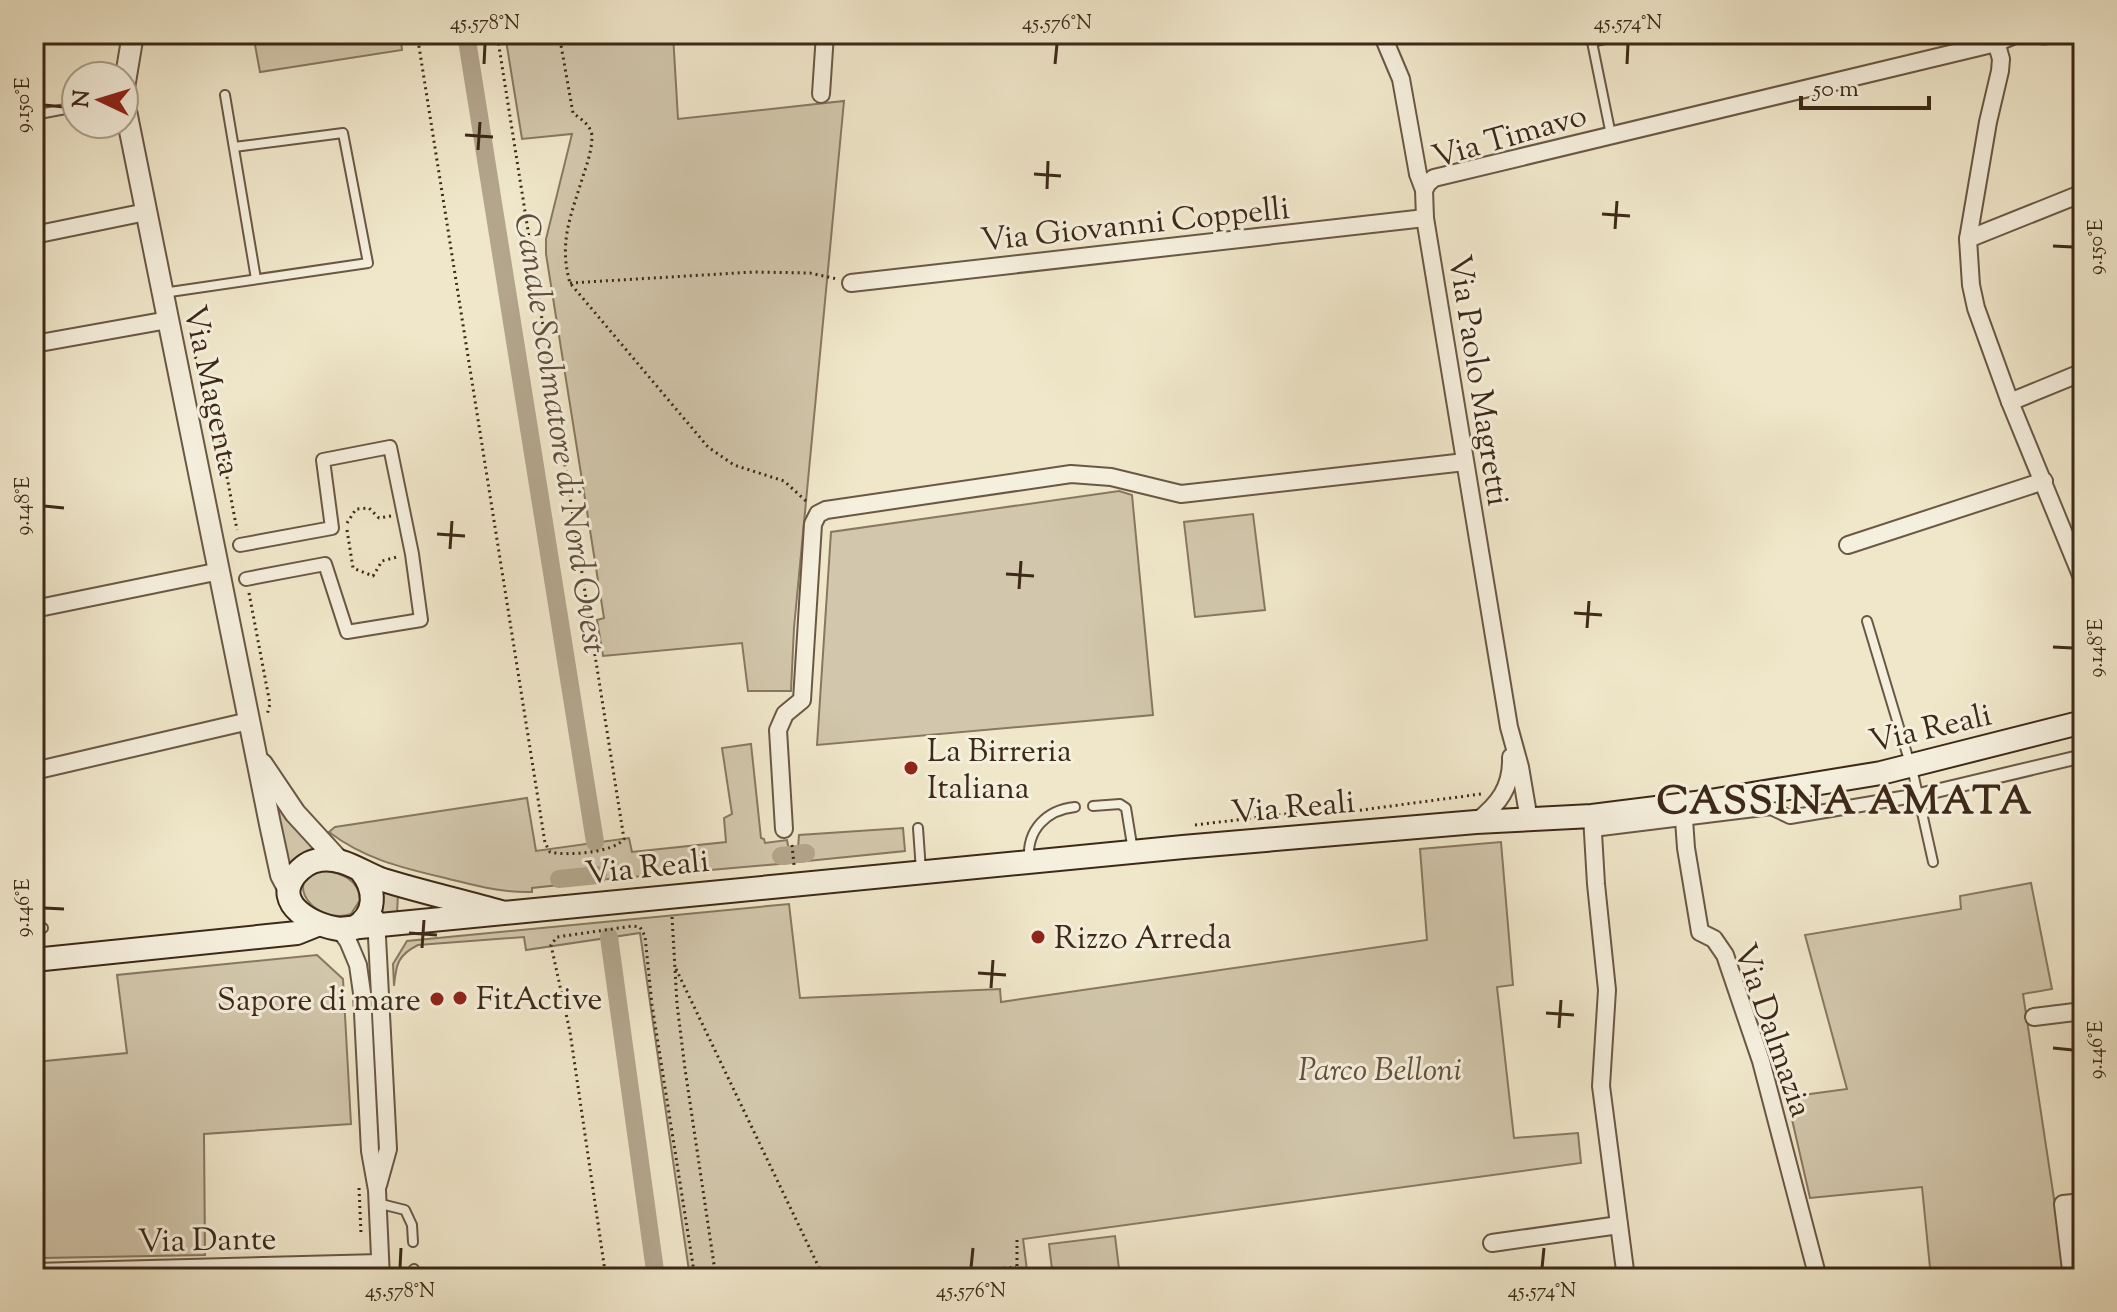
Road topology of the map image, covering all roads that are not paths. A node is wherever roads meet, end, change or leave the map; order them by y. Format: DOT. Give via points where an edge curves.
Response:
graph roads {
  1 [pos="133,34"];
  2 [pos="825,34"];
  3 [pos="1382,34"];
  4 [pos="1629,34"];
  5 [pos="2017,34"];
  6 [pos="1995,38"];
  7 [pos="129,60"];
  8 [pos="821,94"];
  9 [pos="225,95"];
  10 [pos="60,110"];
  11 [pos="34,115"];
  12 [pos="1611,135"];
  13 [pos="132,140"];
  14 [pos="234,147"];
  15 [pos="1424,190"];
  16 [pos="2083,193"];
  17 [pos="146,212"];
  18 [pos="1425,218"];
  19 [pos="34,235"];
  20 [pos="1968,239"];
  21 [pos="256,279"];
  22 [pos="851,283"];
  23 [pos="163,293"];
  24 [pos="168,320"];
  25 [pos="34,344"];
  26 [pos="2083,372"];
  27 [pos="2010,402"];
  28 [pos="1465,462"];
  29 [pos="2044,481"];
  30 [pos="240,545"];
  31 [pos="1848,545"];
  32 [pos="220,571"];
  33 [pos="246,579"];
  34 [pos="2083,580"];
  35 [pos="34,609"];
  36 [pos="1867,621"];
  37 [pos="2083,722"];
  38 [pos="257,723"];
  39 [pos="1511,739"];
  40 [pos="2083,756"];
  41 [pos="257,758"];
  42 [pos="1911,767"];
  43 [pos="34,771"];
  44 [pos="1919,795"];
  45 [pos="1093,806"];
  46 [pos="1075,807"];
  47 [pos="1685,812"];
  48 [pos="1529,820"];
  49 [pos="1476,822"];
  50 [pos="1593,823"];
  51 [pos="918,828"];
  52 [pos="784,829"];
  53 [pos="1133,852"];
  54 [pos="339,861"];
  55 [pos="1029,862"];
  56 [pos="1933,862"];
  57 [pos="361,871"];
  58 [pos="921,872"];
  59 [pos="290,897"];
  60 [pos="373,901"];
  61 [pos="501,912"];
  62 [pos="337,927"];
  63 [pos="383,929"];
  64 [pos="264,937"];
  65 [pos="34,960"];
  66 [pos="2083,1011"];
  67 [pos="2034,1017"];
  68 [pos="377,1197"];
  69 [pos="2083,1202"];
  70 [pos="1619,1225"];
  71 [pos="413,1242"];
  72 [pos="1492,1243"];
  73 [pos="381,1271"];
  74 [pos="34,1272"];
  75 [pos="1626,1278"];
  76 [pos="1818,1278"];
  77 [pos="2072,1278"];
  1 -- 7 [label="street, Via Magenta"];
  2 -- 8 [label="street"];
  3 -- 15 [label="street, Via Paolo Magretti" via="1401,79"];
  4 -- 12 [label="lane, Via Timavo" via="1592,42"];
  5 -- 6 [label="street, Via Timavo"];
  6 -- 12 [label="street, Via Timavo"];
  6 -- 20 [label="street" via="2000,71"];
  9 -- 14 [label="lane"];
  10 -- 11 [label="lane"];
  12 -- 15 [label="street, Via Timavo" via="1434,178"];
  13 -- 17 [label="street, Via Magenta"];
  14 -- 21 [label="lane"];
  14 -- 21 [label="lane" via="343,133 368,263"];
  15 -- 18 [label="street, Via Paolo Magretti"];
  16 -- 20 [label="street"];
  17 -- 19 [label="street"];
  17 -- 23 [label="street, Via Magenta"];
  18 -- 22 [label="street, Via Giovanni Coppelli"];
  18 -- 28 [label="street, Via Paolo Magretti"];
  20 -- 27 [label="street" via="1976,308"];
  21 -- 23 [label="lane"];
  23 -- 24 [label="street, Via Magenta"];
  24 -- 25 [label="street"];
  24 -- 32 [label="street, Via Magenta"];
  26 -- 27 [label="street"];
  27 -- 29 [label="street"];
  28 -- 39 [label="street, Via Paolo Magretti"];
  28 -- 52 [label="street" via="1181,494 1111,477 1071,474 818,514 813,524 802,700 785,714 778,730"];
  29 -- 31 [label="street"];
  29 -- 34 [label="street"];
  30 -- 33 [label="street" via="332,528 323,460 390,447 421,620 347,632 325,564"];
  32 -- 35 [label="street"];
  32 -- 38 [label="street, Via Magenta"];
  36 -- 42 [label="lane"];
  37 -- 42 [label="main road, Via Reali"];
  38 -- 41 [label="street, Via Magenta"];
  38 -- 43 [label="street"];
  39 -- 48 [label="street, Via Paolo Magretti"];
  39 -- 49 [label="street, Via Paolo Magretti" via="1509,785"];
  40 -- 44 [label="street"];
  41 -- 54 [label="street, Via Magenta" via="295,813"];
  41 -- 59 [label="street, Via Magenta"];
  42 -- 44 [label="lane"];
  42 -- 47 [label="main road, Via Reali"];
  44 -- 47 [label="street" via="1790,817 1771,808"];
  44 -- 56 [label="lane"];
  45 -- 53 [label="lane" via="1113,803 1126,808"];
  46 -- 55 [label="lane" via="1039,823 1028,846"];
  47 -- 50 [label="main road, Via Reali"];
  47 -- 76 [label="street, Via Dalmazia" via="1700,932 1714,939 1725,955 1761,1061"];
  48 -- 49 [label="main road, Via Reali"];
  48 -- 50 [label="main road, Via Reali"];
  49 -- 53 [label="main road, Via Reali"];
  50 -- 70 [label="street" via="1607,990 1601,1086"];
  51 -- 58 [label="lane"];
  53 -- 55 [label="main road, Via Reali"];
  54 -- 57 [label="main road"];
  54 -- 59 [label="main road" via="309,862 296,874"];
  55 -- 58 [label="main road, Via Reali"];
  57 -- 60 [label="main road"];
  57 -- 61 [label="main road, Via Reali"];
  58 -- 61 [label="main road, Via Reali"];
  59 -- 62 [label="main road" via="306,919"];
  59 -- 64 [label="main road" via="282,919"];
  60 -- 62 [label="main road" via="367,917"];
  60 -- 63 [label="street"];
  61 -- 63 [label="main road, Via Reali"];
  62 -- 63 [label="main road, Via Reali"];
  62 -- 64 [label="main road, Via Reali"];
  62 -- 68 [label="street" via="358,965"];
  63 -- 68 [label="street" via="388,1149"];
  64 -- 65 [label="main road, Via Reali"];
  66 -- 67 [label="street"];
  68 -- 71 [label="lane" via="405,1210"];
  68 -- 73 [label="street"];
  69 -- 77 [label="street" via="2063,1204"];
  70 -- 72 [label="street"];
  70 -- 75 [label="street"];
  73 -- 74 [label="street, Via Dante"];
}
